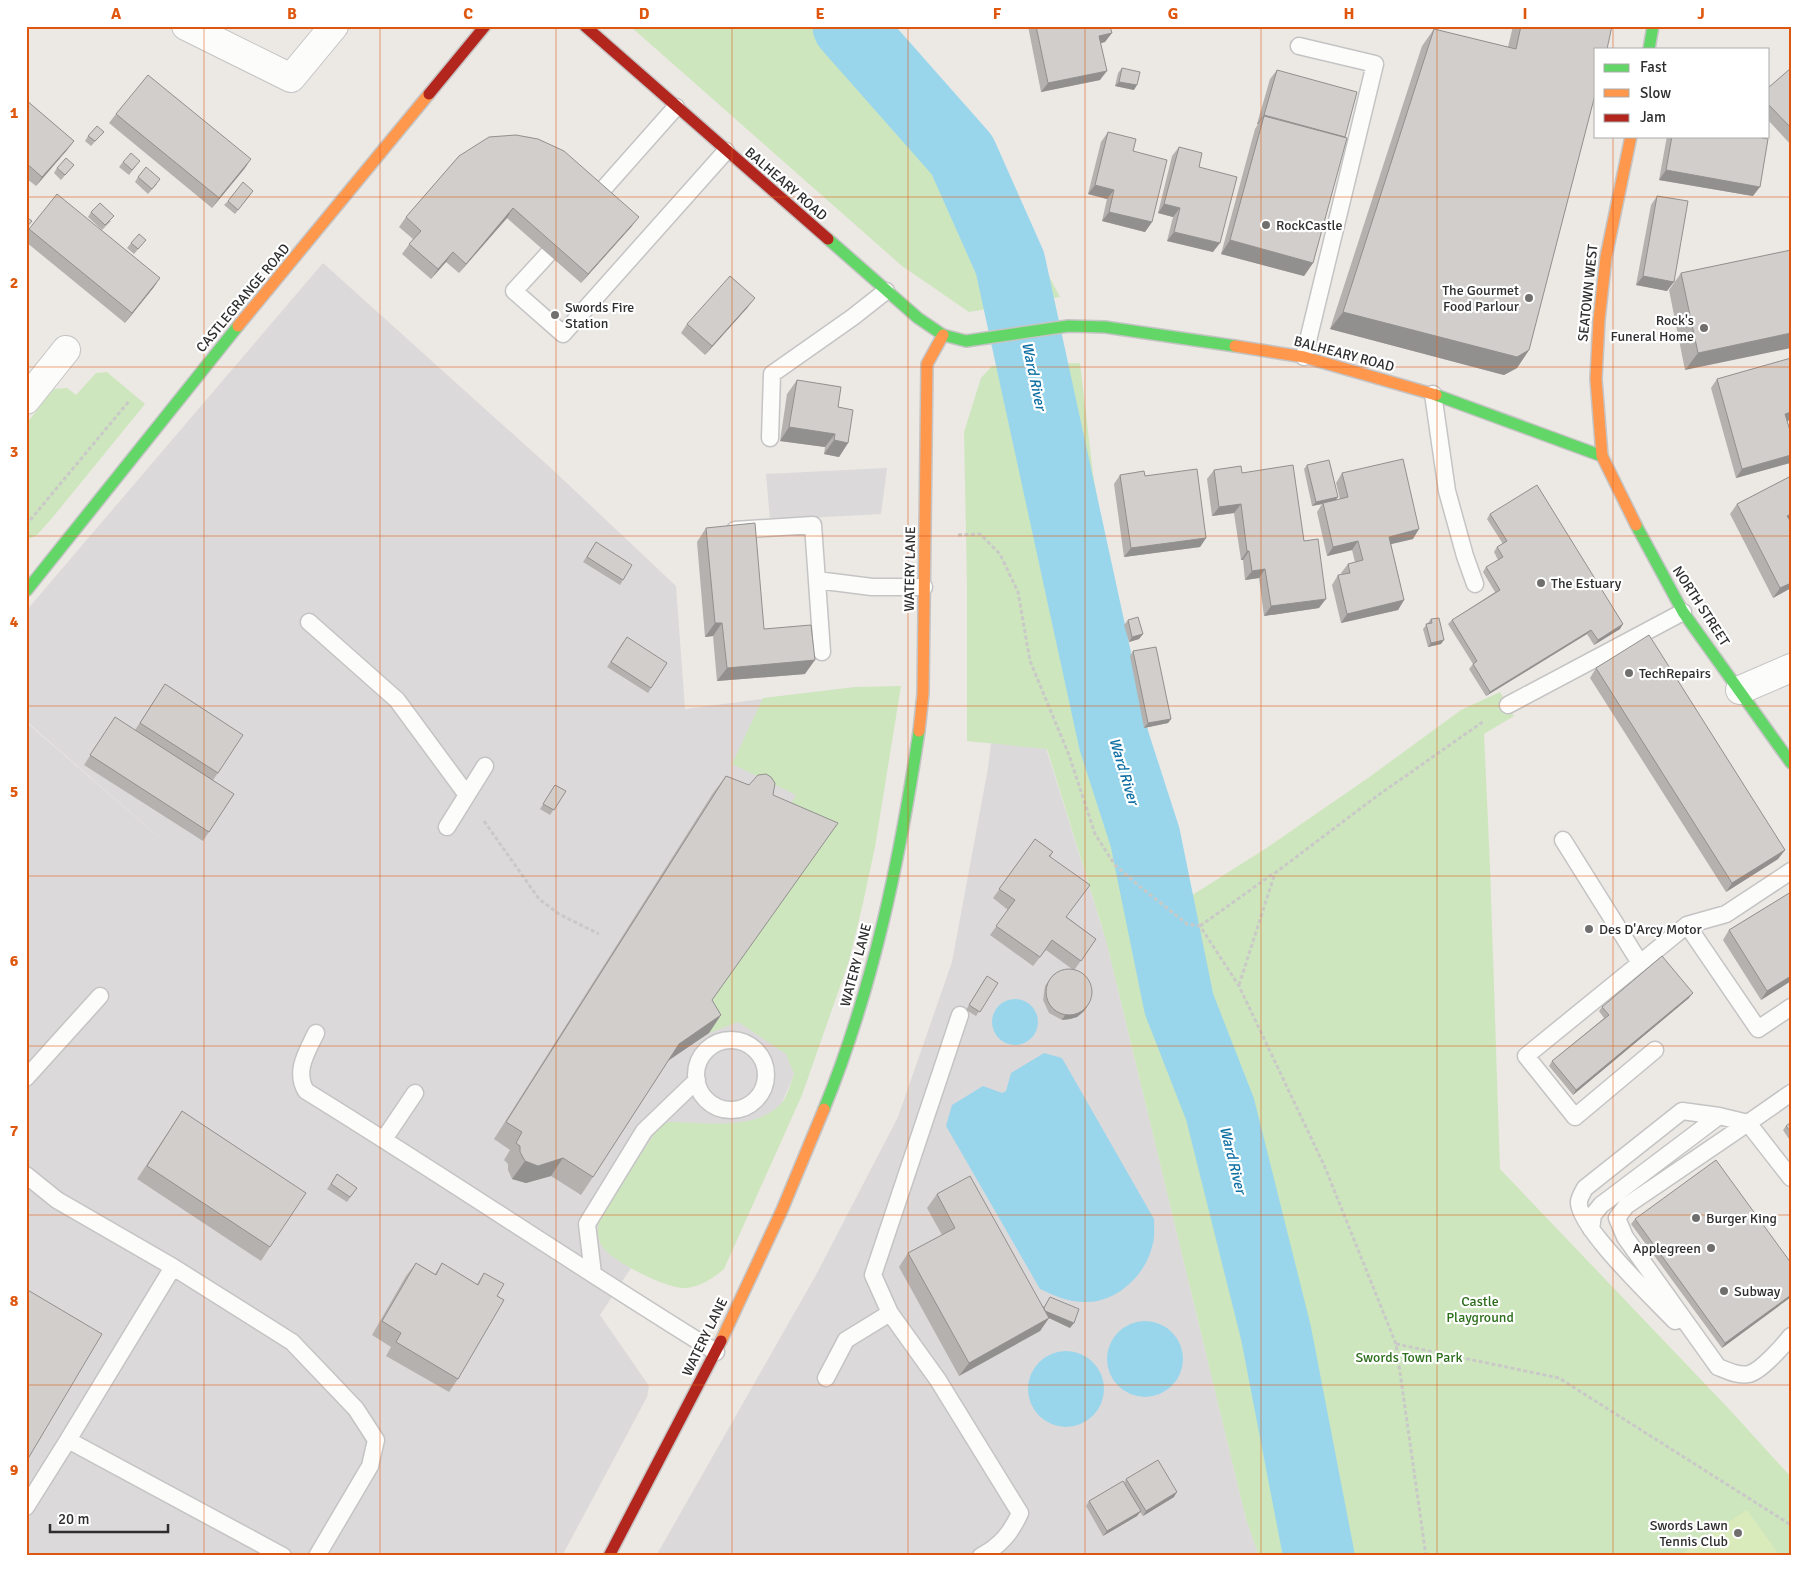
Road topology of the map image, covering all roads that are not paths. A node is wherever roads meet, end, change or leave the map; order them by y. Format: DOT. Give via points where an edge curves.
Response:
graph roads {
  1 [pos="186,26"];
  2 [pos="334,26"];
  3 [pos="486,26"];
  4 [pos="585,26"];
  5 [pos="1653,26"];
  6 [pos="1299,46"];
  7 [pos="1649,48"];
  8 [pos="676,107"];
  9 [pos="1631,138"];
  10 [pos="726,151"];
  11 [pos="598,195"];
  12 [pos="548,254"];
  13 [pos="886,291"];
  14 [pos="943,335"];
  15 [pos="66,350"];
  16 [pos="1304,357"];
  17 [pos="1434,394"];
  18 [pos="26,400"];
  19 [pos="770,438"];
  20 [pos="1602,456"];
  21 [pos="729,530"];
  22 [pos="817,580"];
  23 [pos="1475,584"];
  24 [pos="924,587"];
  25 [pos="26,589"];
  26 [pos="1683,612"];
  27 [pos="309,622"];
  28 [pos="822,652"];
  29 [pos="1791,668"];
  30 [pos="1740,690"];
  31 [pos="1508,704"];
  32 [pos="1791,763"];
  33 [pos="485,766"];
  34 [pos="467,796"];
  35 [pos="447,827"];
  36 [pos="1563,840"];
  37 [pos="1791,871"];
  38 [pos="1687,925"];
  39 [pos="1640,963"];
  40 [pos="100,996"];
  41 [pos="1791,1007"];
  42 [pos="960,1015"];
  43 [pos="316,1033"];
  44 [pos="1655,1050"];
  45 [pos="26,1078"];
  46 [pos="697,1080"];
  47 [pos="415,1093"];
  48 [pos="1791,1093"];
  49 [pos="1719,1116"];
  50 [pos="1748,1123"];
  51 [pos="384,1139"];
  52 [pos="26,1175"];
  53 [pos="1791,1178"];
  54 [pos="1591,1229"];
  55 [pos="173,1267"];
  56 [pos="593,1274"];
  57 [pos="890,1313"];
  58 [pos="1791,1336"];
  59 [pos="716,1352"];
  60 [pos="1718,1366"];
  61 [pos="826,1378"];
  62 [pos="68,1440"];
  63 [pos="26,1507"];
  64 [pos="283,1556"];
  65 [pos="317,1556"];
  66 [pos="609,1556"];
  67 [pos="981,1556"];
  1 -- 2 [label="street" via="291,78"];
  3 -- 25 [label="main road, CASTLEGRANGE ROAD"];
  4 -- 8 [label="main road, BALHEARY ROAD"];
  5 -- 7 [label="main road"];
  6 -- 16 [label="lane" via="1375,64"];
  8 -- 10 [label="main road, BALHEARY ROAD"];
  8 -- 11 [label="lane"];
  9 -- 20 [label="main road, SEATOWN WEST" via="1606,257 1599,320 1596,379"];
  10 -- 12 [label="lane" via="563,334 514,291"];
  10 -- 13 [label="main road, BALHEARY ROAD"];
  13 -- 14 [label="main road, BALHEARY ROAD"];
  13 -- 19 [label="lane" via="772,374"];
  14 -- 16 [label="main road, BALHEARY ROAD" via="966,341 1068,326 1105,328"];
  14 -- 24 [label="main road, WATERY LANE" via="927,364"];
  15 -- 18 [label="street"];
  16 -- 17 [label="main road, BALHEARY ROAD"];
  17 -- 20 [label="main road, BALHEARY ROAD"];
  17 -- 23 [label="lane" via="1448,490 1464,556"];
  20 -- 26 [label="main road, NORTH STREET"];
  21 -- 22 [label="lane" via="813,525"];
  22 -- 24 [label="lane" via="872,587"];
  22 -- 28 [label="lane"];
  24 -- 59 [label="main road, WATERY LANE" via="924,694 920,732 888,904 859,1013 832,1089 782,1210"];
  26 -- 30 [label="main road, NORTH STREET"];
  26 -- 31 [label="lane"];
  27 -- 34 [label="lane" via="397,700"];
  29 -- 30 [label="street"];
  30 -- 32 [label="main road, NORTH STREET"];
  33 -- 34 [label="lane"];
  34 -- 35 [label="lane"];
  36 -- 39 [label="lane"];
  37 -- 38 [label="lane" via="1726,914"];
  38 -- 39 [label="lane"];
  38 -- 41 [label="lane" via="1758,1030"];
  39 -- 44 [label="lane" via="1526,1056 1575,1117"];
  40 -- 45 [label="lane"];
  42 -- 57 [label="lane" via="873,1276"];
  43 -- 51 [label="lane" via="300,1070 301,1083 306,1091"];
  46 -- 46 [label="lane" via="701,1057 709,1048 730,1039 752,1047 765,1066 764,1088 758,1098 738,1109 727,1110 707,1100"];
  46 -- 56 [label="lane" via="644,1131 586,1224"];
  47 -- 51 [label="lane"];
  48 -- 50 [label="lane"];
  49 -- 50 [label="lane"];
  49 -- 54 [label="lane" via="1601,1205 1593,1215"];
  49 -- 54 [label="lane" via="1682,1111 1585,1188 1579,1202"];
  50 -- 53 [label="lane"];
  50 -- 60 [label="lane" via="1626,1206 1617,1218 1625,1237"];
  51 -- 56 [label="lane"];
  52 -- 55 [label="lane" via="57,1200"];
  54 -- 60 [label="lane"];
  55 -- 62 [label="lane"];
  55 -- 65 [label="lane" via="292,1342 356,1409 376,1440 370,1466"];
  56 -- 59 [label="lane"];
  57 -- 61 [label="lane" via="846,1340"];
  57 -- 67 [label="lane" via="938,1380 1020,1513 1014,1527 999,1544"];
  58 -- 60 [label="lane" via="1779,1352 1750,1374 1734,1374"];
  59 -- 66 [label="main road, WATERY LANE"];
  62 -- 63 [label="lane"];
  62 -- 64 [label="lane"];
}
